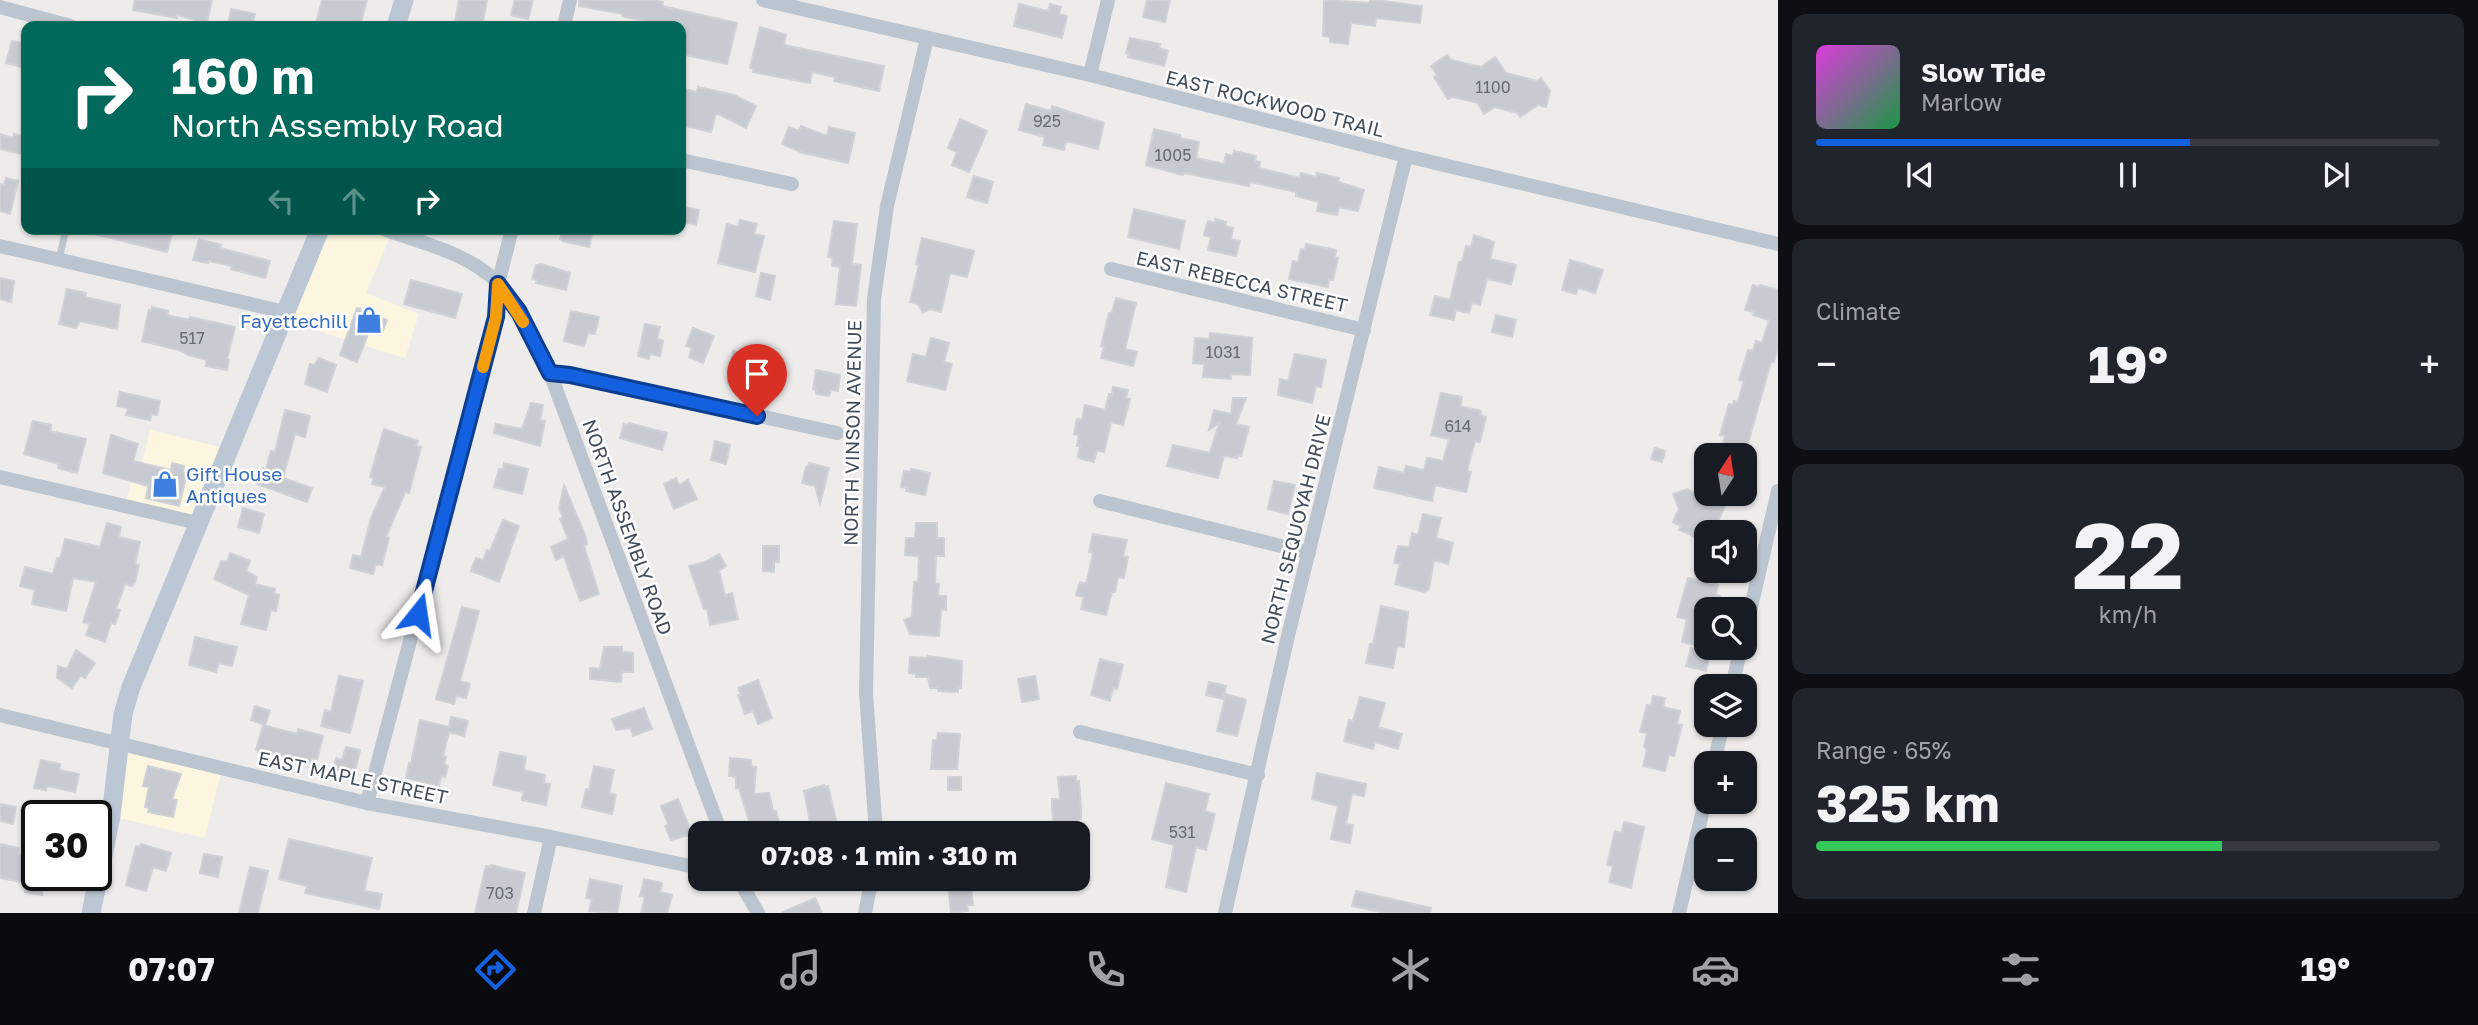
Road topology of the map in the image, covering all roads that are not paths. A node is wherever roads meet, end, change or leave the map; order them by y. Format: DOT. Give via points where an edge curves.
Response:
graph roads {
  1 [pos="404,0"];
  2 [pos="570,0"];
  3 [pos="763,0"];
  4 [pos="1108,0"];
  5 [pos="0,7"];
  6 [pos="52,21"];
  7 [pos="398,21"];
  8 [pos="565,21"];
  9 [pos="927,38"];
  10 [pos="1090,75"];
  11 [pos="1406,156"];
  12 [pos="686,161"];
  13 [pos="792,184"];
  14 [pos="65,235"];
  15 [pos="317,235"];
  16 [pos="400,235"];
  17 [pos="510,235"];
  18 [pos="1778,244"];
  19 [pos="0,246"];
  20 [pos="59,259"];
  21 [pos="1111,269"];
  22 [pos="498,284"];
  23 [pos="285,312"];
  24 [pos="1364,330"];
  25 [pos="550,373"];
  26 [pos="837,433"];
  27 [pos="0,477"];
  28 [pos="1778,491"];
  29 [pos="1100,501"];
  30 [pos="198,523"];
  31 [pos="1309,553"];
  32 [pos="1753,597"];
  33 [pos="0,715"];
  34 [pos="1080,732"];
  35 [pos="120,743"];
  36 [pos="1258,775"];
  37 [pos="367,803"];
  38 [pos="1702,814"];
  39 [pos="717,821"];
  40 [pos="875,821"];
  41 [pos="551,837"];
  42 [pos="688,866"];
  43 [pos="745,891"];
  44 [pos="869,891"];
  45 [pos="92,913"];
  46 [pos="534,913"];
  47 [pos="758,913"];
  48 [pos="865,913"];
  49 [pos="1225,913"];
  50 [pos="1679,913"];
  1 -- 7 [label="main road"];
  2 -- 8 [label="street"];
  3 -- 9 [label="street, EAST ROCKWOOD TRAIL"];
  4 -- 10 [label="street"];
  5 -- 6 [label="street"];
  9 -- 10 [label="street, EAST ROCKWOOD TRAIL"];
  9 -- 40 [label="street, NORTH VINSON AVENUE" via="887,206 874,299 866,693"];
  10 -- 11 [label="street, EAST ROCKWOOD TRAIL"];
  11 -- 18 [label="street, EAST ROCKWOOD TRAIL"];
  11 -- 24 [label="street, NORTH SEQUOYAH DRIVE"];
  12 -- 13 [label="street"];
  14 -- 20 [label="lane"];
  15 -- 23 [label="main road"];
  16 -- 22 [label="street, NORTH ASSEMBLY ROAD" via="450,252"];
  17 -- 22 [label="street"];
  19 -- 20 [label="street"];
  20 -- 23 [label="street"];
  21 -- 24 [label="street, EAST REBECCA STREET"];
  22 -- 25 [label="street, NORTH ASSEMBLY ROAD" via="519,312"];
  22 -- 37 [label="street" via="496,317"];
  23 -- 30 [label="main road"];
  24 -- 31 [label="street, NORTH SEQUOYAH DRIVE"];
  25 -- 26 [label="street"];
  25 -- 39 [label="street, NORTH ASSEMBLY ROAD"];
  27 -- 30 [label="street"];
  28 -- 32 [label="street"];
  29 -- 31 [label="street"];
  30 -- 35 [label="main road" via="131,687"];
  31 -- 36 [label="street, NORTH SEQUOYAH DRIVE"];
  33 -- 35 [label="street, EAST MAPLE STREET"];
  34 -- 36 [label="street"];
  35 -- 37 [label="street, EAST MAPLE STREET"];
  35 -- 45 [label="main road"];
  36 -- 49 [label="street, NORTH SEQUOYAH DRIVE"];
  37 -- 41 [label="street, EAST MAPLE STREET"];
  38 -- 50 [label="street"];
  41 -- 42 [label="street, EAST MAPLE STREET"];
  41 -- 46 [label="street"];
  43 -- 47 [label="street"];
  44 -- 48 [label="street"];
}
